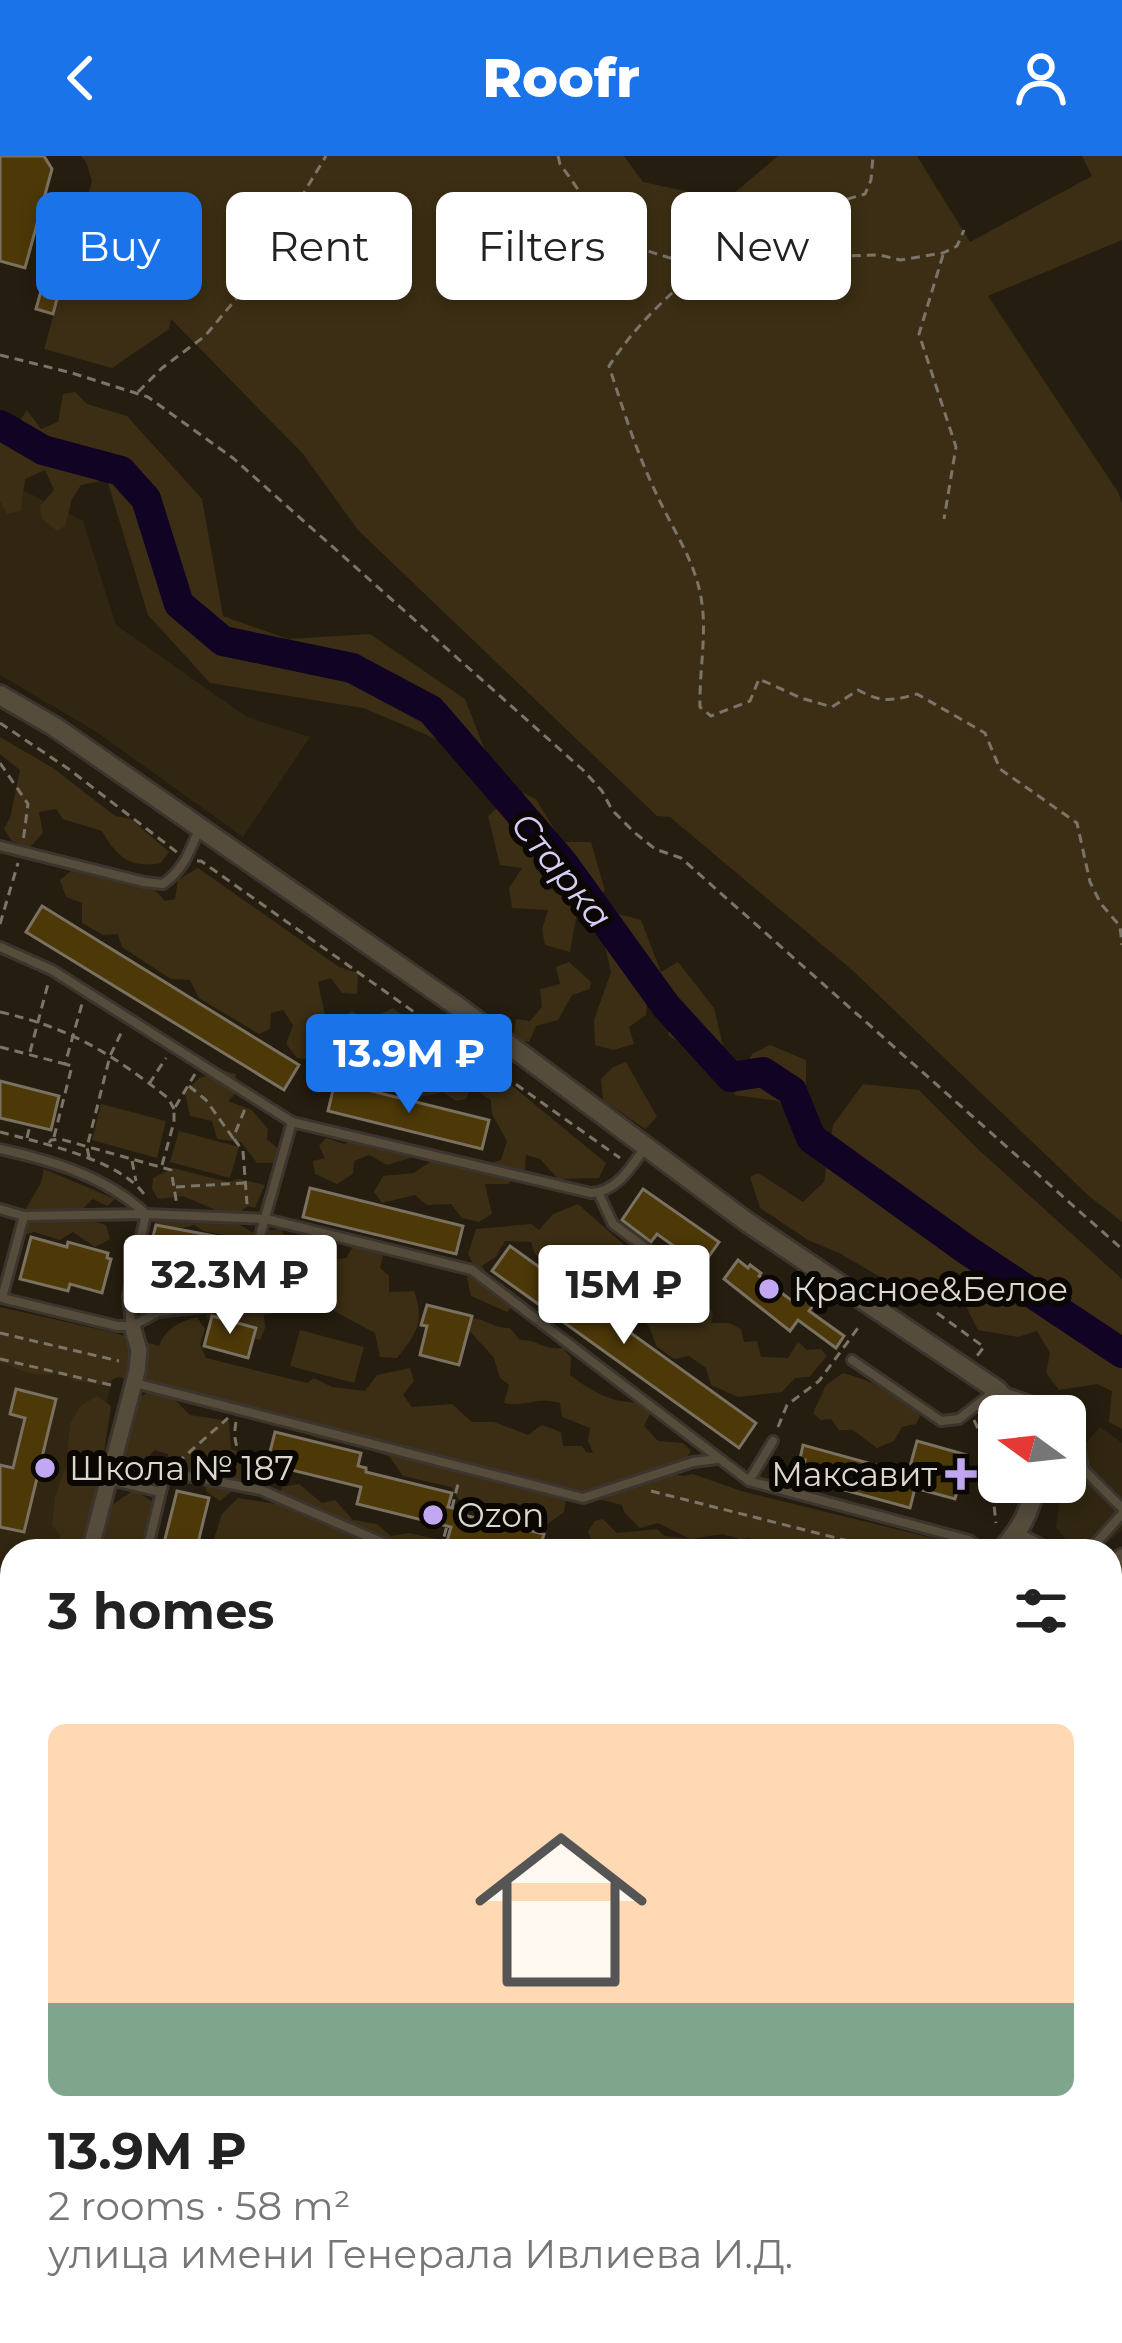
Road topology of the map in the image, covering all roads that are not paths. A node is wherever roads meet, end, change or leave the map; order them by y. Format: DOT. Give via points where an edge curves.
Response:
graph roads {
  1 [pos="0,695"];
  2 [pos="199,830"];
  3 [pos="0,846"];
  4 [pos="0,946"];
  5 [pos="292,1122"];
  6 [pos="646,1146"];
  7 [pos="0,1149"];
  8 [pos="599,1194"];
  9 [pos="0,1209"];
  10 [pos="146,1214"];
  11 [pos="24,1216"];
  12 [pos="266,1219"];
  13 [pos="699,1288"];
  14 [pos="132,1326"];
  15 [pos="852,1360"];
  16 [pos="127,1385"];
  17 [pos="997,1390"];
  18 [pos="1002,1395"];
  19 [pos="1012,1395"];
  20 [pos="773,1441"];
  21 [pos="720,1458"];
  22 [pos="1086,1473"];
  23 [pos="109,1479"];
  24 [pos="749,1481"];
  25 [pos="160,1492"];
  26 [pos="1031,1503"];
  27 [pos="1122,1511"];
  28 [pos="1016,1535"];
  29 [pos="93,1539"];
  30 [pos="150,1539"];
  31 [pos="374,1539"];
  32 [pos="965,1539"];
  33 [pos="1012,1539"];
  34 [pos="1024,1539"];
  35 [pos="1098,1539"];
  1 -- 2 [label="street"];
  2 -- 3 [label="lane" via="187,860 164,884"];
  2 -- 6 [label="street"];
  4 -- 5 [label="lane" via="52,970"];
  5 -- 8 [label="lane"];
  5 -- 12 [label="lane"];
  6 -- 8 [label="lane"];
  6 -- 17 [label="street"];
  7 -- 10 [label="lane" via="89,1175"];
  8 -- 13 [label="lane" via="613,1224"];
  9 -- 11 [label="lane"];
  10 -- 11 [label="lane"];
  10 -- 12 [label="lane"];
  10 -- 14 [label="lane" via="128,1295"];
  11 -- 14 [label="lane" via="2,1298"];
  12 -- 14 [label="lane" via="241,1304 158,1312"];
  12 -- 21 [label="lane" via="472,1270"];
  14 -- 16 [label="street" via="139,1351"];
  15 -- 17 [label="lane" via="940,1421 959,1419"];
  16 -- 21 [label="lane" via="583,1498"];
  16 -- 23 [label="street"];
  17 -- 18 [label="street"];
  17 -- 19 [label="lane"];
  20 -- 24 [label="lane"];
  21 -- 24 [label="lane"];
  22 -- 27 [label="lane"];
  23 -- 25 [label="lane"];
  23 -- 29 [label="street"];
  24 -- 32 [label="lane"];
  25 -- 30 [label="lane"];
  25 -- 31 [label="lane" via="166,1472 262,1490"];
  26 -- 28 [label="street"];
  27 -- 35 [label="lane"];
  28 -- 33 [label="street"];
  28 -- 34 [label="street"];
}
